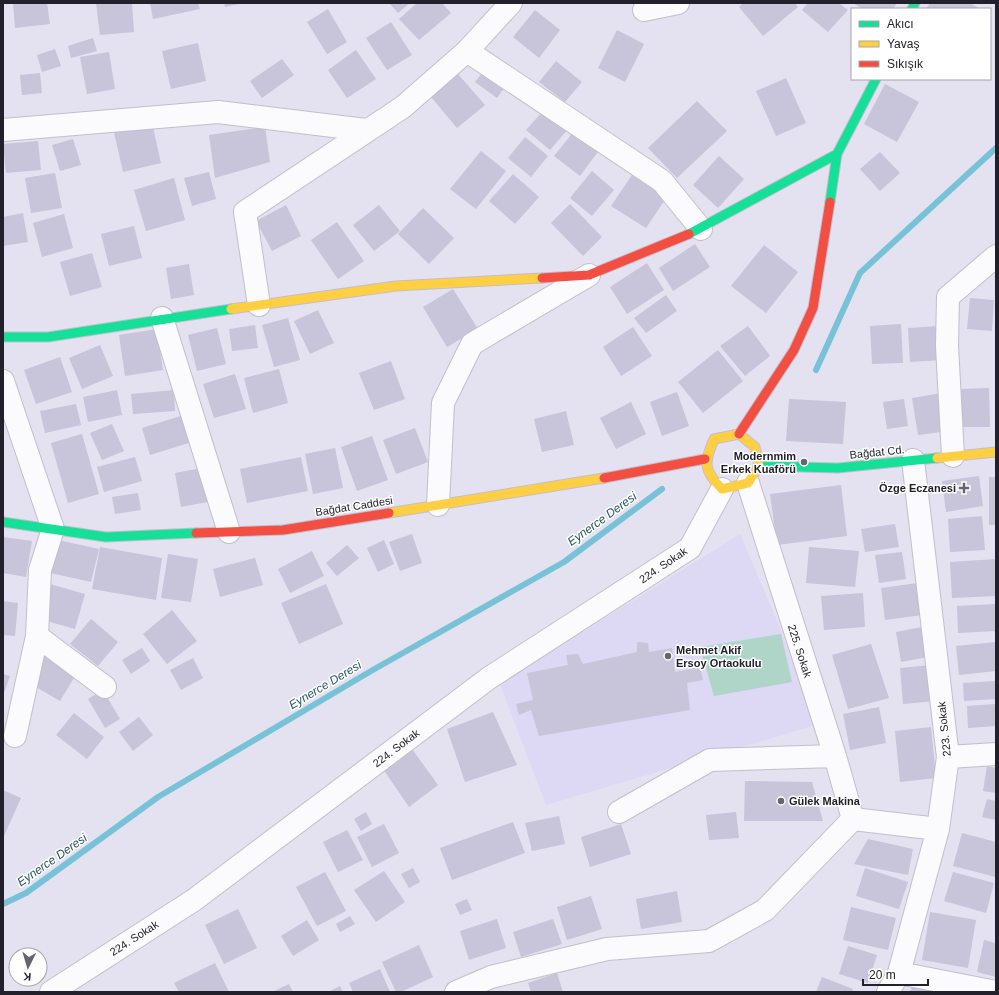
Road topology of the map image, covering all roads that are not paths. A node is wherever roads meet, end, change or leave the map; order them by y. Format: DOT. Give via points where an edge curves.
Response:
graph roads {
  1 [pos="511,3"];
  2 [pos="678,3"];
  3 [pos="644,10"];
  4 [pos="468,51"];
  5 [pos="875,80"];
  6 [pos="3,130"];
  7 [pos="366,130"];
  8 [pos="837,154"];
  9 [pos="701,229"];
  10 [pos="996,256"];
  11 [pos="589,275"];
  12 [pos="260,305"];
  13 [pos="162,318"];
  14 [pos="3,336"];
  15 [pos="3,381"];
  16 [pos="739,434"];
  17 [pos="996,452"];
  18 [pos="953,456"];
  19 [pos="705,460"];
  20 [pos="912,460"];
  21 [pos="754,475"];
  22 [pos="722,489"];
  23 [pos="438,505"];
  24 [pos="3,522"];
  25 [pos="53,529"];
  26 [pos="229,532"];
  27 [pos="37,636"];
  28 [pos="105,687"];
  29 [pos="15,736"];
  30 [pos="996,754"];
  31 [pos="835,756"];
  32 [pos="948,757"];
  33 [pos="619,812"];
  34 [pos="853,819"];
  35 [pos="938,829"];
  36 [pos="898,973"];
  37 [pos="51,992"];
  38 [pos="456,992"];
  39 [pos="888,992"];
  40 [pos="996,992"];
  1 -- 4 [label="street"];
  2 -- 3 [label="street"];
  4 -- 7 [label="street" via="403,107"];
  4 -- 9 [label="street" via="662,181"];
  5 -- 8 [label="street"];
  6 -- 7 [label="street" via="218,112"];
  7 -- 12 [label="street" via="245,212"];
  8 -- 9 [label="street"];
  8 -- 16 [label="street" via="813,308 794,350"];
  9 -- 11 [label="street"];
  10 -- 18 [label="street" via="948,296 947,346"];
  11 -- 12 [label="street" via="396,286"];
  11 -- 23 [label="street" via="472,344 443,403"];
  12 -- 13 [label="street"];
  13 -- 14 [label="street" via="48,337"];
  13 -- 26 [label="street"];
  15 -- 25 [label="street"];
  16 -- 19 [label="street" via="714,439"];
  16 -- 21 [label="street" via="755,447"];
  17 -- 18 [label="street, Bağdat Cd."];
  18 -- 20 [label="street, Bağdat Cd."];
  19 -- 22 [label="street" via="709,477"];
  19 -- 23 [label="street, Bağdat Caddesi"];
  20 -- 21 [label="street, Bağdat Cd."];
  20 -- 32 [label="street, 223. Sokak"];
  21 -- 22 [label="street, Bağdat Cd."];
  21 -- 31 [label="street, 225. Sokak"];
  22 -- 37 [label="street, 224. Sokak" via="690,548 489,678 194,900"];
  23 -- 26 [label="street, Bağdat Caddesi" via="283,530"];
  24 -- 25 [label="street, Bağdat Caddesi"];
  25 -- 26 [label="street, Bağdat Caddesi" via="106,537"];
  25 -- 27 [label="street" via="40,570"];
  27 -- 28 [label="street"];
  27 -- 29 [label="street"];
  30 -- 32 [label="street"];
  31 -- 33 [label="street" via="710,760"];
  31 -- 34 [label="street, 225. Sokak"];
  32 -- 35 [label="street, 223. Sokak"];
  34 -- 35 [label="street"];
  34 -- 38 [label="street" via="765,910 708,940 607,949 491,976"];
  35 -- 36 [label="street, 223. Sokak"];
  36 -- 39 [label="street, 223. Sokak"];
  36 -- 40 [label="street"];
}
